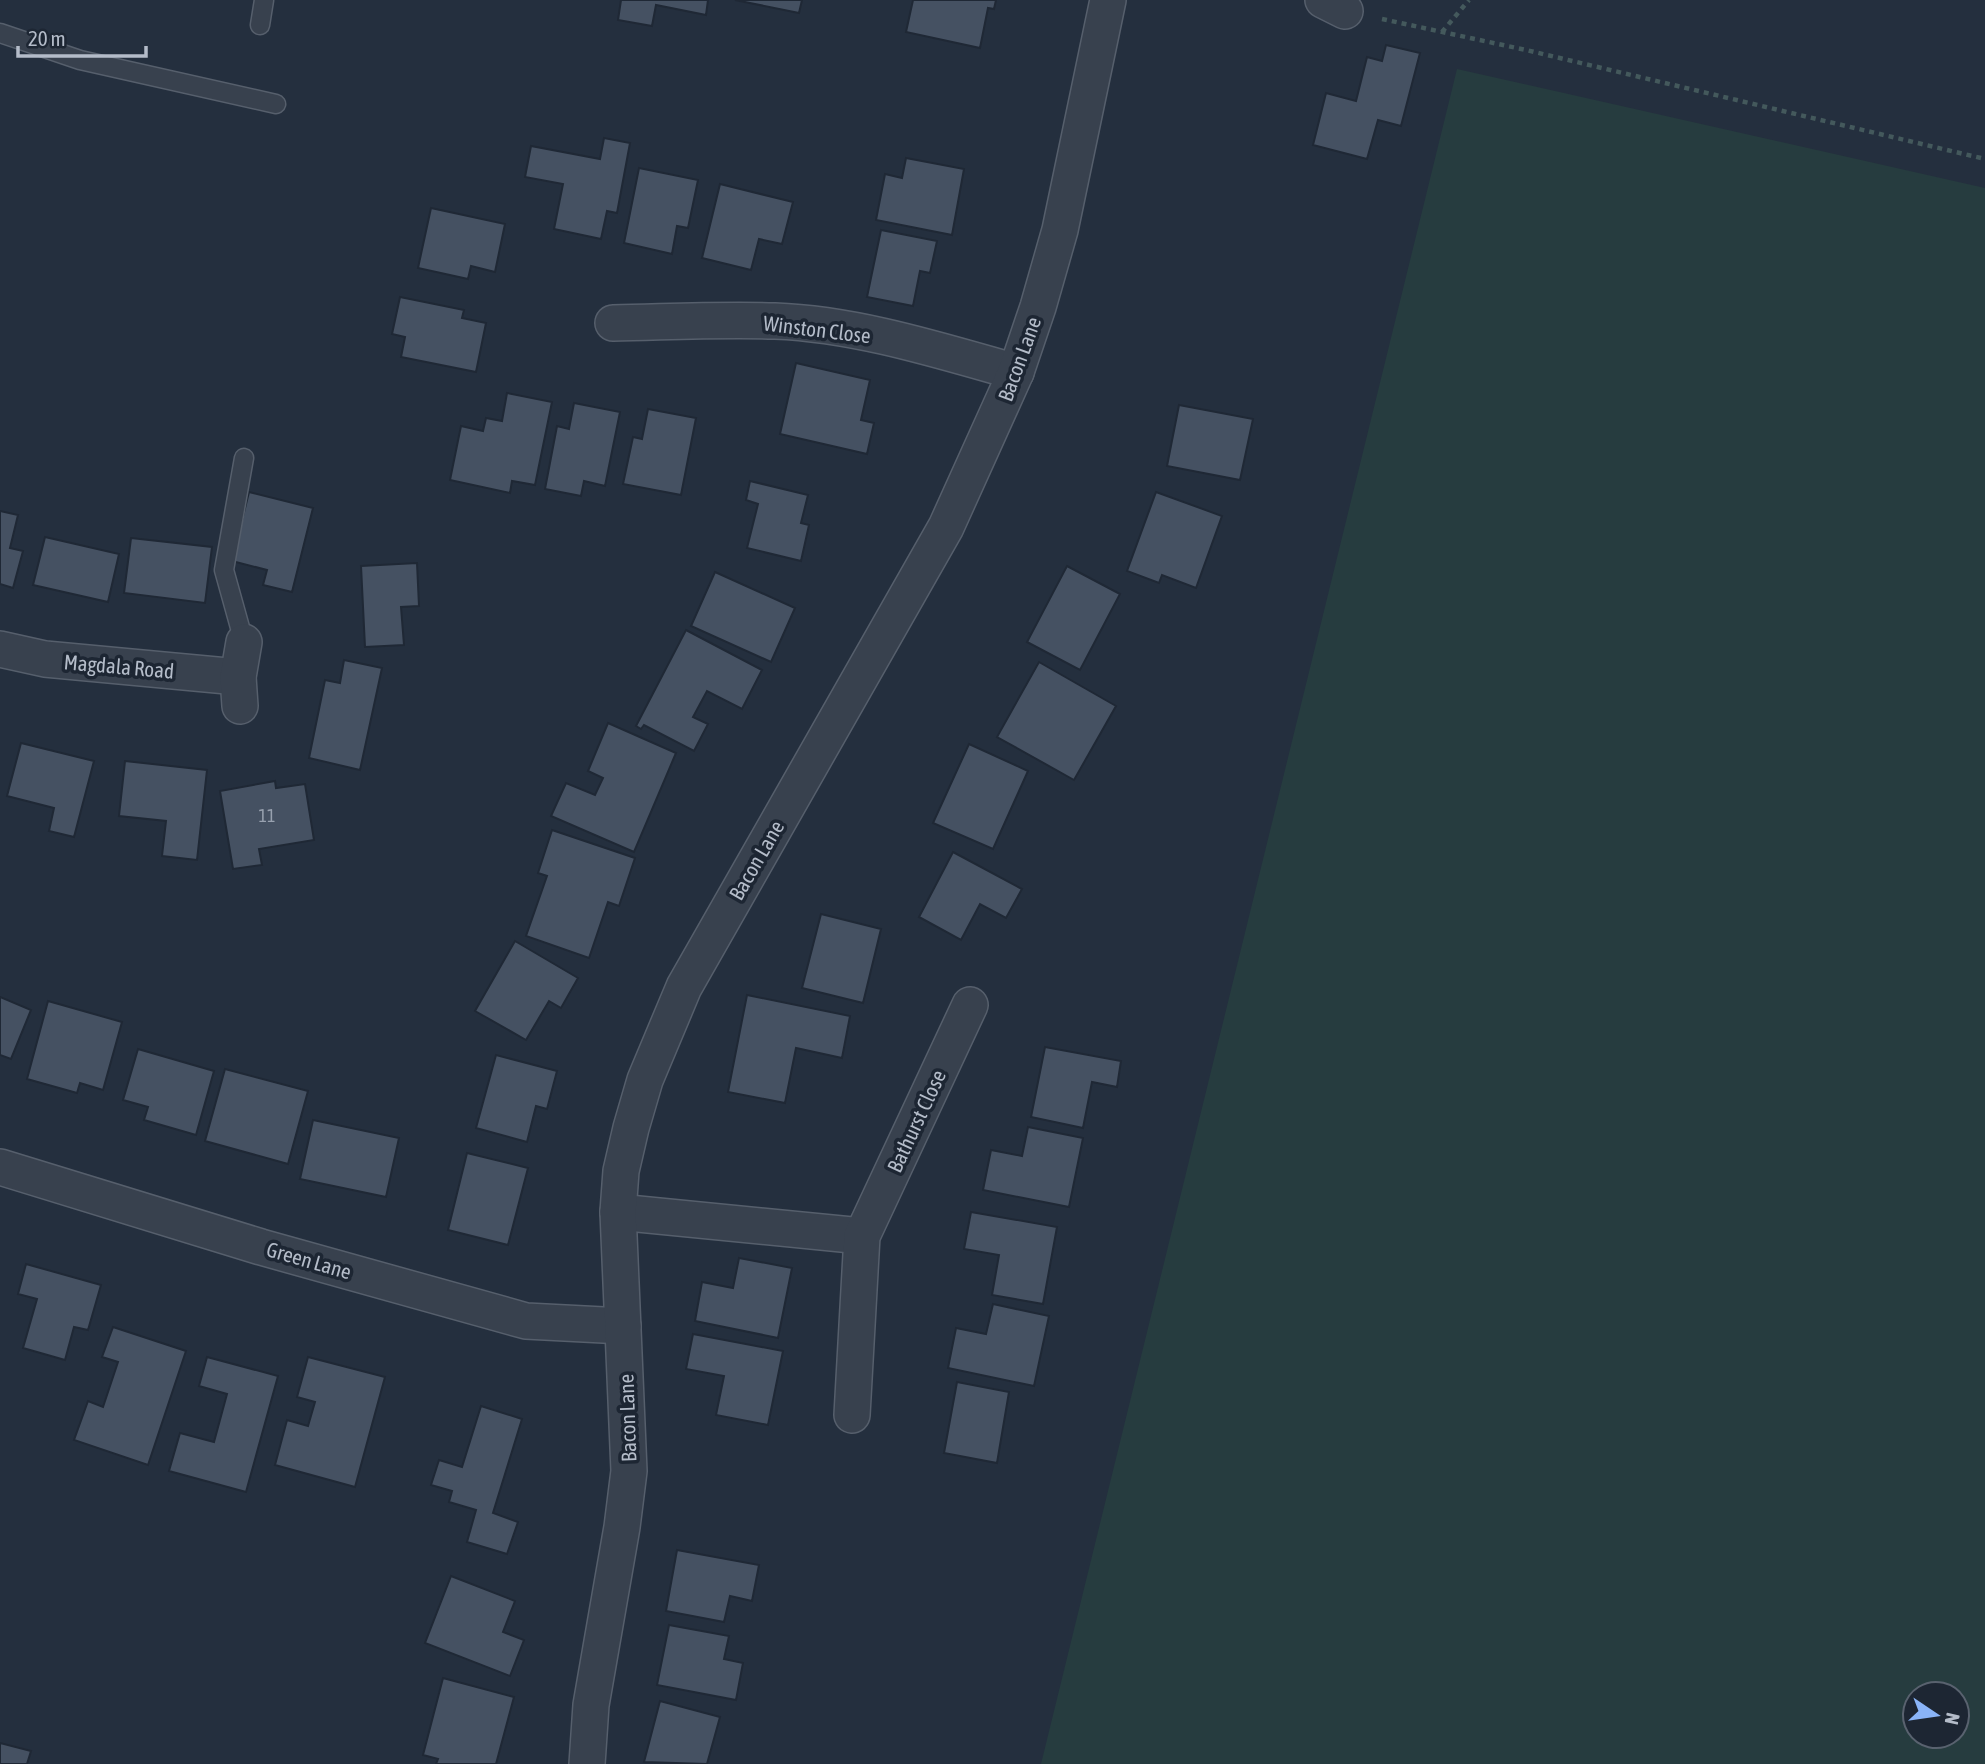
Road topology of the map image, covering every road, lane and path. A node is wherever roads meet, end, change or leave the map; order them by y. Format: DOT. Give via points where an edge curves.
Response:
graph roads {
  1 [pos="264,0"];
  2 [pos="1108,0"];
  3 [pos="1469,0"];
  4 [pos="1334,6"];
  5 [pos="260,25"];
  6 [pos="1441,32"];
  7 [pos="0,33"];
  8 [pos="276,104"];
  9 [pos="1985,159"];
  10 [pos="614,323"];
  11 [pos="1016,372"];
  12 [pos="244,458"];
  13 [pos="244,642"];
  14 [pos="0,649"];
  15 [pos="970,1005"];
  16 [pos="0,1167"];
  17 [pos="618,1212"];
  18 [pos="862,1236"];
  19 [pos="623,1326"];
  20 [pos="852,1415"];
  21 [pos="587,1764"];
  1 -- 5 [label="lane"];
  2 -- 11 [label="street, Bacon Lane" via="1060,230"];
  3 -- 6 [label="path"];
  4 -- 6 [label="path"];
  6 -- 9 [label="path"];
  7 -- 8 [label="lane" via="80,60"];
  10 -- 11 [label="street, Winston Close" via="776,321 848,329"];
  11 -- 17 [label="street, Bacon Lane" via="946,527 684,987 645,1080 621,1171"];
  12 -- 13 [label="lane" via="224,570"];
  13 -- 14 [label="street, Magdala Road" via="239,692"];
  15 -- 18 [label="street, Bathurst Close"];
  16 -- 19 [label="street, Green Lane" via="261,1247 527,1321"];
  17 -- 18 [label="street"];
  17 -- 19 [label="street, Bacon Lane"];
  18 -- 20 [label="street, Bathurst Close"];
  19 -- 21 [label="street, Bacon Lane" via="629,1471 591,1705"];
}
